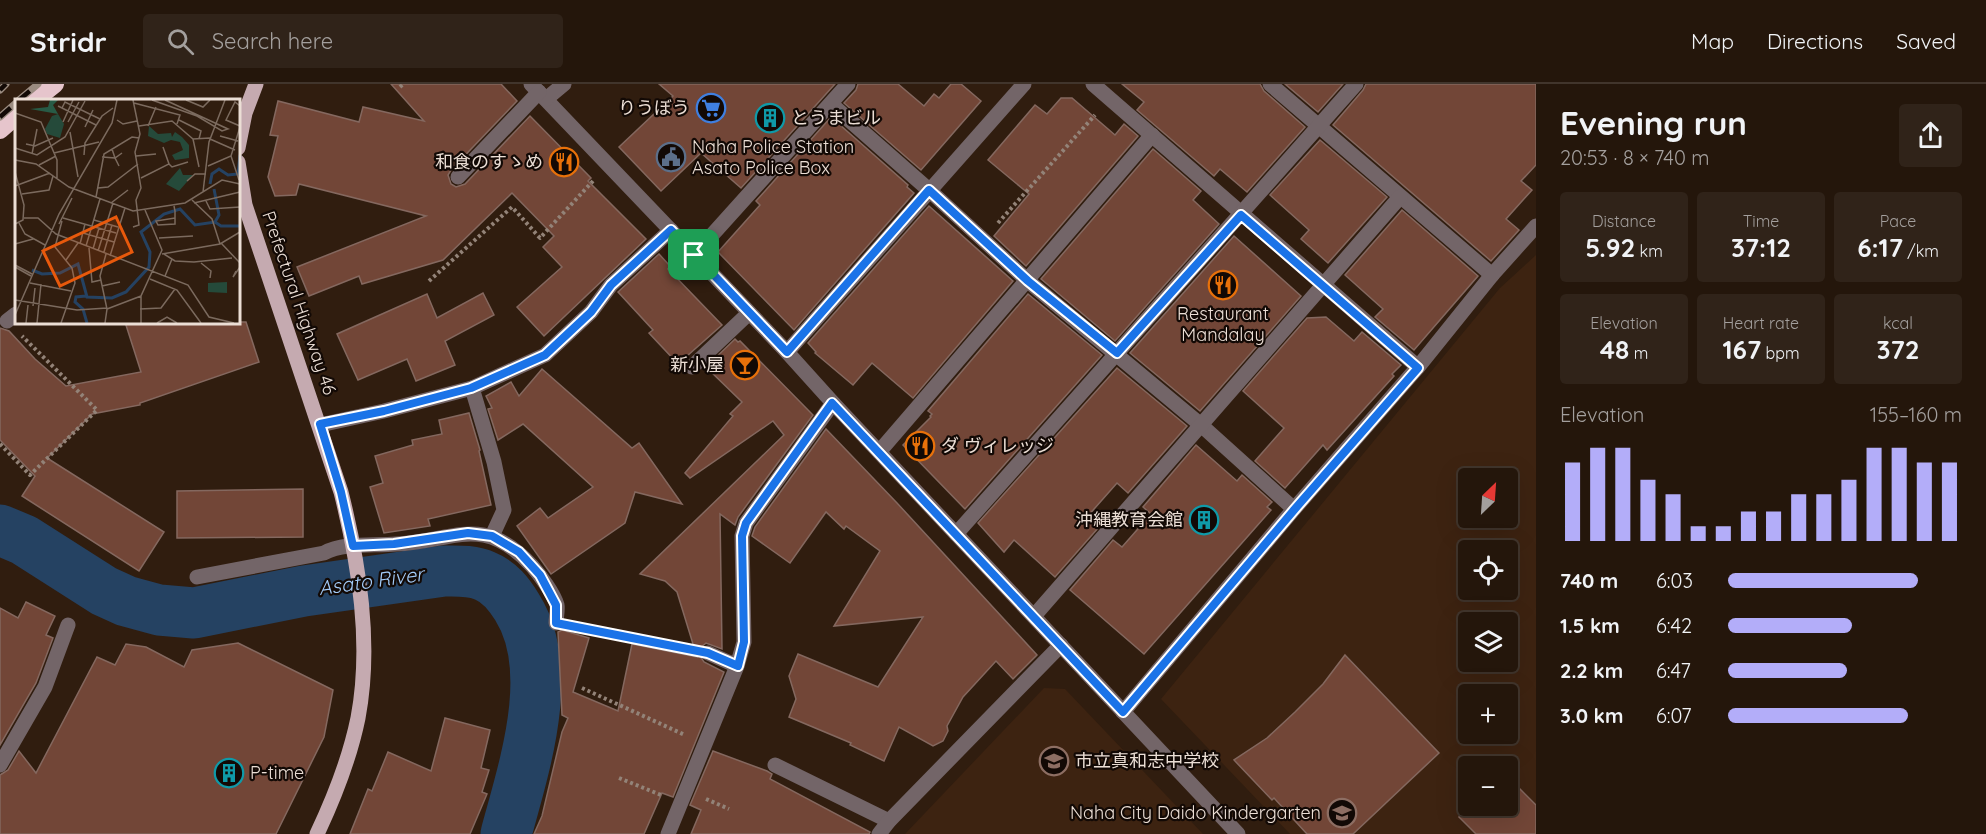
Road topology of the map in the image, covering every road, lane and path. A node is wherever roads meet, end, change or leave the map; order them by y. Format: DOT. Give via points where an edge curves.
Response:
graph roads {
  1 [pos="55,84"];
  2 [pos="256,84"];
  3 [pos="564,84"];
  4 [pos="848,84"];
  5 [pos="1024,84"];
  6 [pos="1093,84"];
  7 [pos="1270,84"];
  8 [pos="1356,84"];
  9 [pos="539,92"];
  10 [pos="36,99"];
  11 [pos="1110,99"];
  12 [pos="831,104"];
  13 [pos="15,117"];
  14 [pos="1319,126"];
  15 [pos="0,130"];
  16 [pos="1152,135"];
  17 [pos="240,138"];
  18 [pos="458,177"];
  19 [pos="595,178"];
  20 [pos="929,190"];
  21 [pos="1400,197"];
  22 [pos="241,202"];
  23 [pos="1241,215"];
  24 [pos="1535,228"];
  25 [pos="671,230"];
  26 [pos="983,240"];
  27 [pos="694,255"];
  28 [pos="1492,275"];
  29 [pos="429,280"];
  30 [pos="1028,281"];
  31 [pos="1324,285"];
  32 [pos="749,313"];
  33 [pos="18,324"];
  34 [pos="787,352"];
  35 [pos="1117,353"];
  36 [pos="692,367"];
  37 [pos="1418,368"];
  38 [pos="471,388"];
  39 [pos="832,403"];
  40 [pos="320,424"];
  41 [pos="1201,425"];
  42 [pos="0,444"];
  43 [pos="879,452"];
  44 [pos="1294,510"];
  45 [pos="956,534"];
  46 [pos="492,536"];
  47 [pos="354,553"];
  48 [pos="197,577"];
  49 [pos="1034,616"];
  50 [pos="556,623"];
  51 [pos="68,625"];
  52 [pos="1061,645"];
  53 [pos="708,653"];
  54 [pos="738,666"];
  55 [pos="582,688"];
  56 [pos="1123,712"];
  57 [pos="705,744"];
  58 [pos="0,765"];
  59 [pos="775,765"];
  60 [pos="619,778"];
  61 [pos="681,804"];
  62 [pos="889,821"];
  63 [pos="317,834"];
  64 [pos="668,834"];
  65 [pos="879,834"];
  66 [pos="1238,834"];
  1 -- 10 [label="highway"];
  2 -- 17 [label="main road"];
  3 -- 9 [label="street"];
  4 -- 12 [label="street"];
  5 -- 20 [label="street"];
  6 -- 11 [label="street"];
  7 -- 14 [label="street"];
  8 -- 14 [label="street"];
  9 -- 18 [label="street"];
  9 -- 25 [label="street"];
  11 -- 16 [label="street"];
  11 -- 26 [label="path"];
  12 -- 20 [label="street"];
  12 -- 27 [label="street" via="726,213"];
  13 -- 15 [label="highway"];
  14 -- 21 [label="street"];
  14 -- 23 [label="street"];
  16 -- 23 [label="street"];
  16 -- 30 [label="street"];
  19 -- 29 [label="path" via="540,238 512,207"];
  20 -- 26 [label="street"];
  20 -- 34 [label="street"];
  21 -- 28 [label="street"];
  21 -- 31 [label="street"];
  22 -- 40 [label="main road, Prefectural Highway 46"];
  23 -- 31 [label="street"];
  23 -- 35 [label="street"];
  24 -- 28 [label="street"];
  25 -- 27 [label="street"];
  25 -- 38 [label="street" via="611,285 591,312 545,355"];
  26 -- 30 [label="street"];
  27 -- 32 [label="street"];
  28 -- 37 [label="street"];
  30 -- 35 [label="street"];
  30 -- 43 [label="street"];
  31 -- 37 [label="street"];
  31 -- 41 [label="street"];
  32 -- 34 [label="street"];
  32 -- 36 [label="street"];
  33 -- 42 [label="path" via="97,410 30,475"];
  34 -- 39 [label="street"];
  35 -- 41 [label="street"];
  35 -- 45 [label="street"];
  37 -- 44 [label="street"];
  38 -- 40 [label="street"];
  38 -- 46 [label="street" via="504,510"];
  39 -- 43 [label="street"];
  39 -- 54 [label="street" via="746,523 742,536 744,642"];
  40 -- 47 [label="main road, Prefectural Highway 46"];
  41 -- 44 [label="street"];
  41 -- 49 [label="street"];
  43 -- 45 [label="street"];
  44 -- 56 [label="street"];
  45 -- 49 [label="street"];
  46 -- 47 [label="street" via="468,533"];
  46 -- 50 [label="street" via="519,552 540,575 556,605"];
  47 -- 48 [label="street" via="333,548 324,554"];
  47 -- 63 [label="main road, Prefectural Highway 46" via="362,612 363,669 358,718 346,762"];
  49 -- 52 [label="street"];
  50 -- 53 [label="path"];
  51 -- 58 [label="street" via="45,687"];
  52 -- 56 [label="street"];
  52 -- 62 [label="street"];
  53 -- 54 [label="street"];
  54 -- 57 [label="street"];
  55 -- 57 [label="path"];
  56 -- 66 [label="street"];
  57 -- 61 [label="street"];
  59 -- 62 [label="street"];
  60 -- 61 [label="path"];
  61 -- 64 [label="street"];
  62 -- 65 [label="street"];
}
